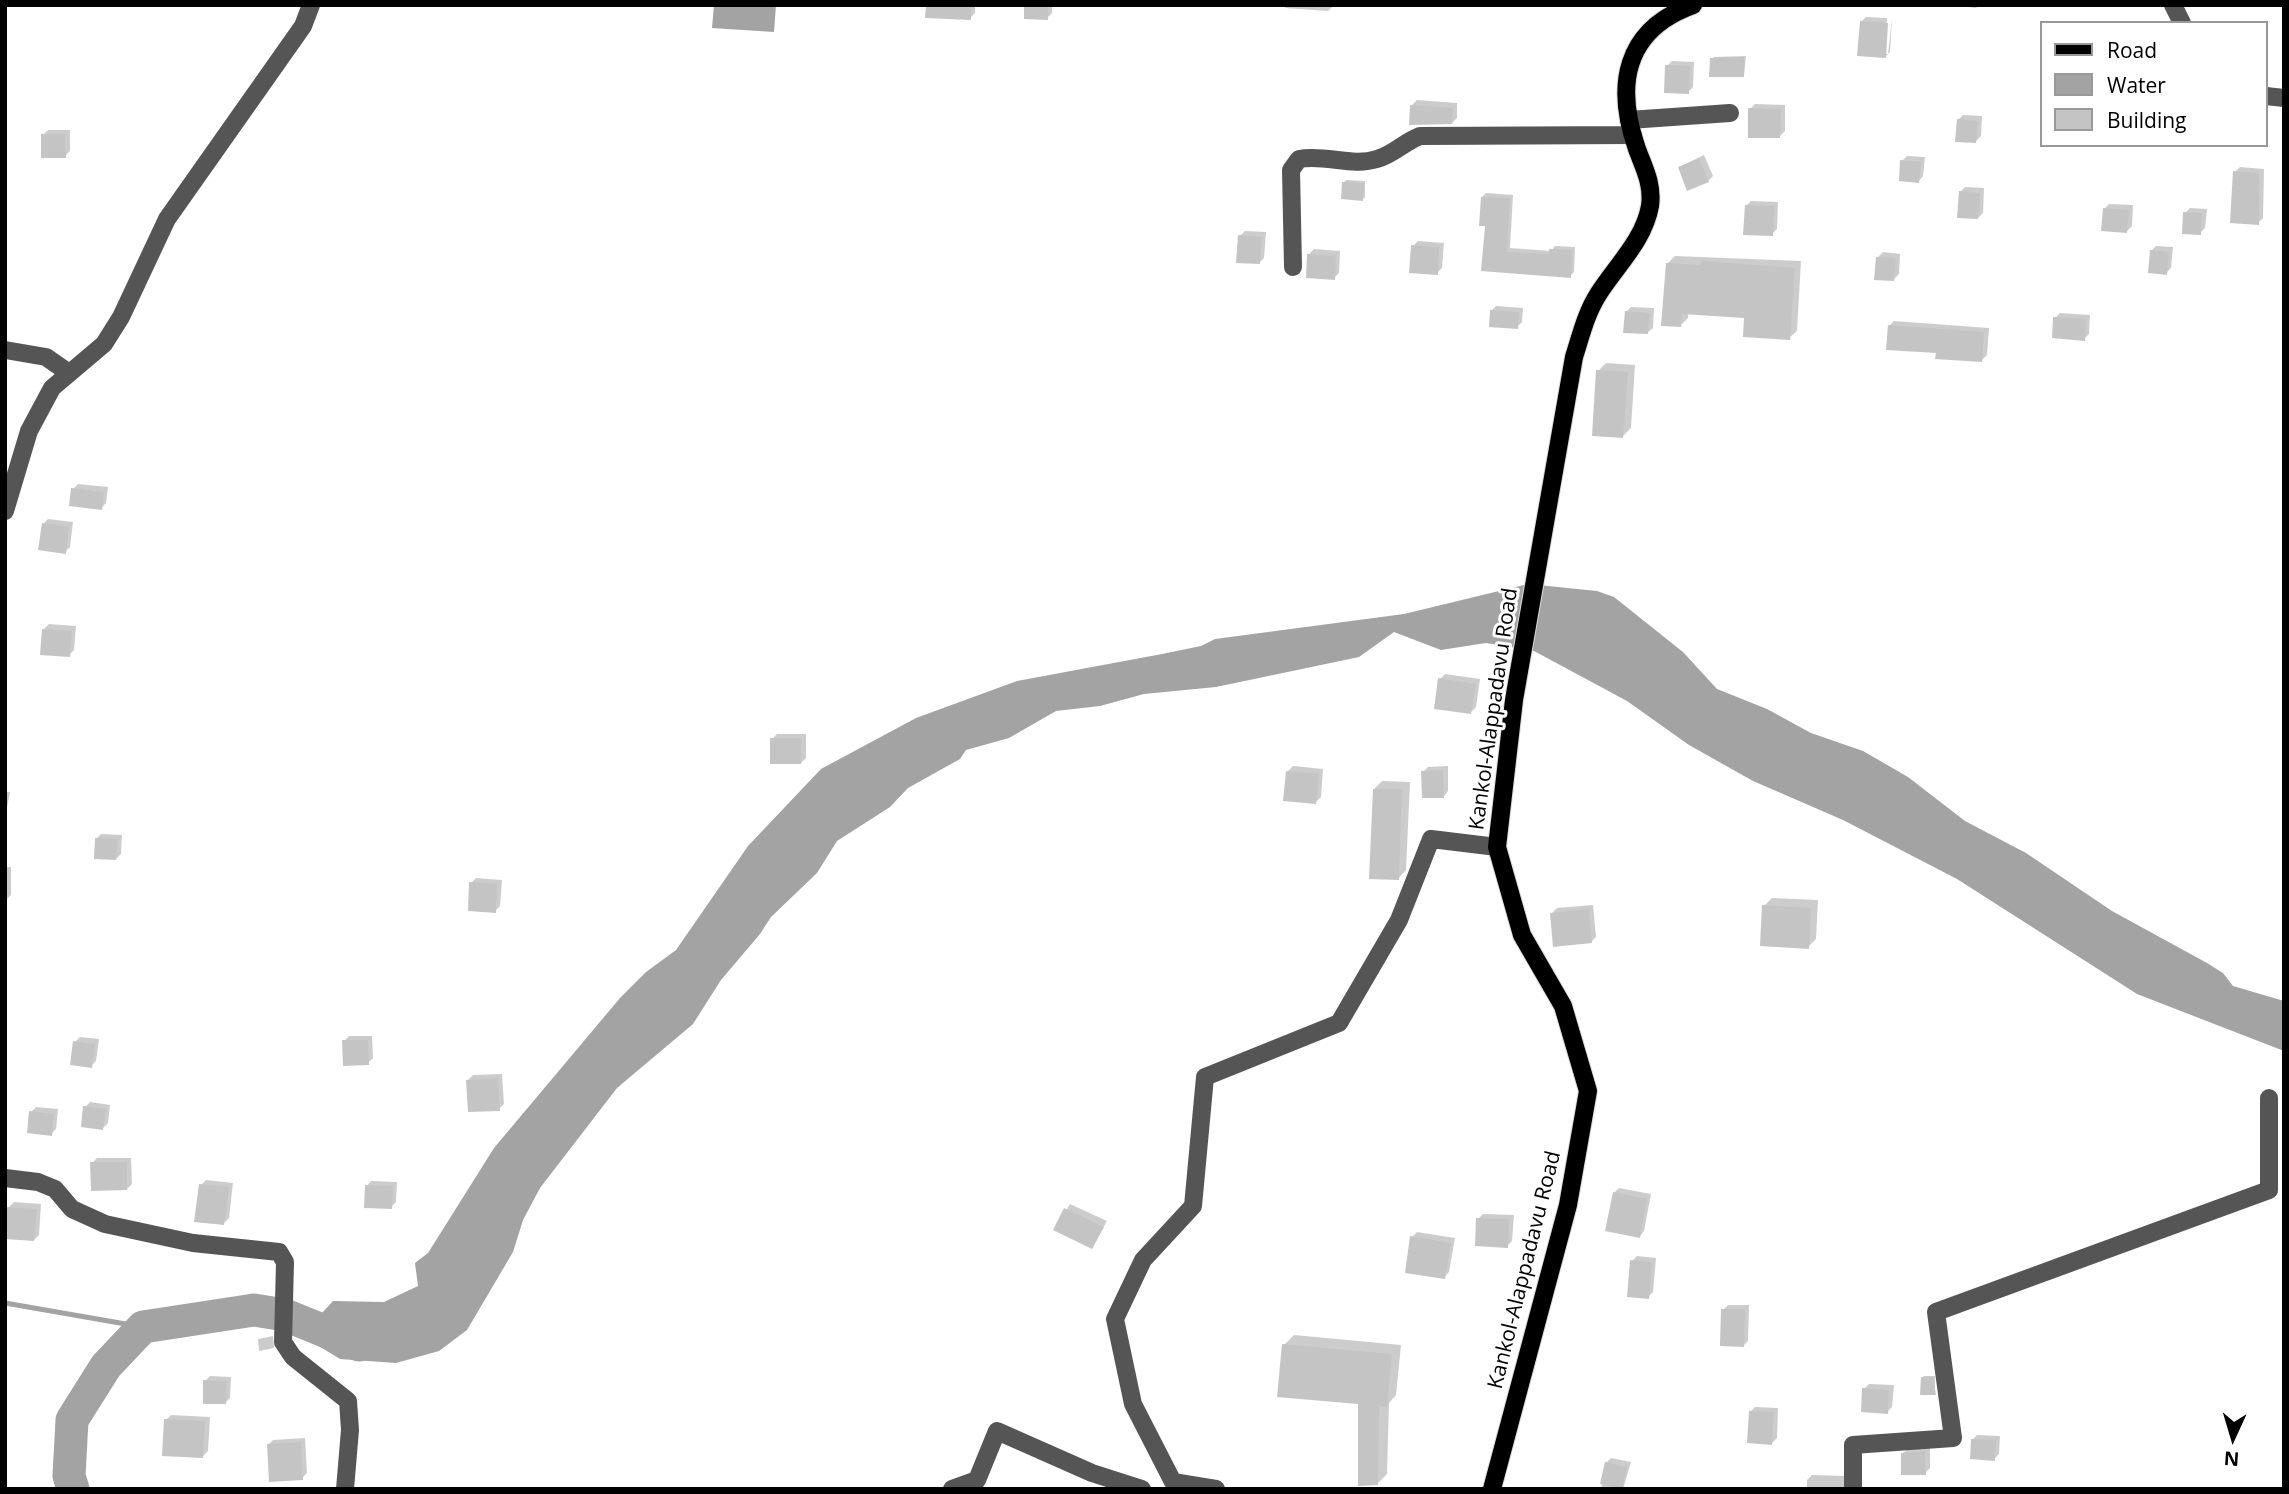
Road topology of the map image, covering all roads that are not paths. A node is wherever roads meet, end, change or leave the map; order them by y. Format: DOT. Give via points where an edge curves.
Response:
graph roads {
  1 [pos="311,5"];
  2 [pos="1693,5"];
  3 [pos="2173,5"];
  4 [pos="2181,21"];
  5 [pos="1730,113"];
  6 [pos="1631,127"];
  7 [pos="1293,267"];
  8 [pos="5,350"];
  9 [pos="69,373"];
  10 [pos="5,511"];
  11 [pos="1497,847"];
  12 [pos="2269,1098"];
  13 [pos="5,1178"];
  14 [pos="1174,1482"];
  15 [pos="345,1489"];
  16 [pos="952,1489"];
  17 [pos="1142,1489"];
  18 [pos="1153,1489"];
  19 [pos="1216,1489"];
  20 [pos="1492,1489"];
  21 [pos="1853,1489"];
  1 -- 9 [label="street" via="303,26 167,219 104,344"];
  2 -- 6 [label="main road, Kankol-Alappadavu Road" via="1677,11 1637,47 1628,65"];
  3 -- 4 [label="street"];
  5 -- 6 [label="street"];
  6 -- 7 [label="street" via="1420,136 1374,160 1299,159 1291,170"];
  6 -- 11 [label="main road, Kankol-Alappadavu Road" via="1650,180 1650,205 1630,251 1598,295 1574,357 1514,700"];
  8 -- 9 [label="street" via="46,357"];
  9 -- 10 [label="street" via="52,388 29,431"];
  11 -- 14 [label="street" via="1431,839 1399,920 1339,1023 1205,1077 1193,1206 1143,1261 1115,1319 1133,1404"];
  11 -- 20 [label="main road, Kankol-Alappadavu Road" via="1522,935 1563,1006 1588,1090 1568,1205"];
  12 -- 21 [label="street" via="2269,1190 1936,1312 1953,1438 1853,1445"];
  13 -- 15 [label="street" via="55,1189 72,1209 105,1224 193,1243 279,1252 285,1262 283,1342 293,1357 348,1401"];
  14 -- 18 [label="street"];
  14 -- 19 [label="street"];
  16 -- 17 [label="street" via="977,1480 997,1431 1092,1473"];
}
